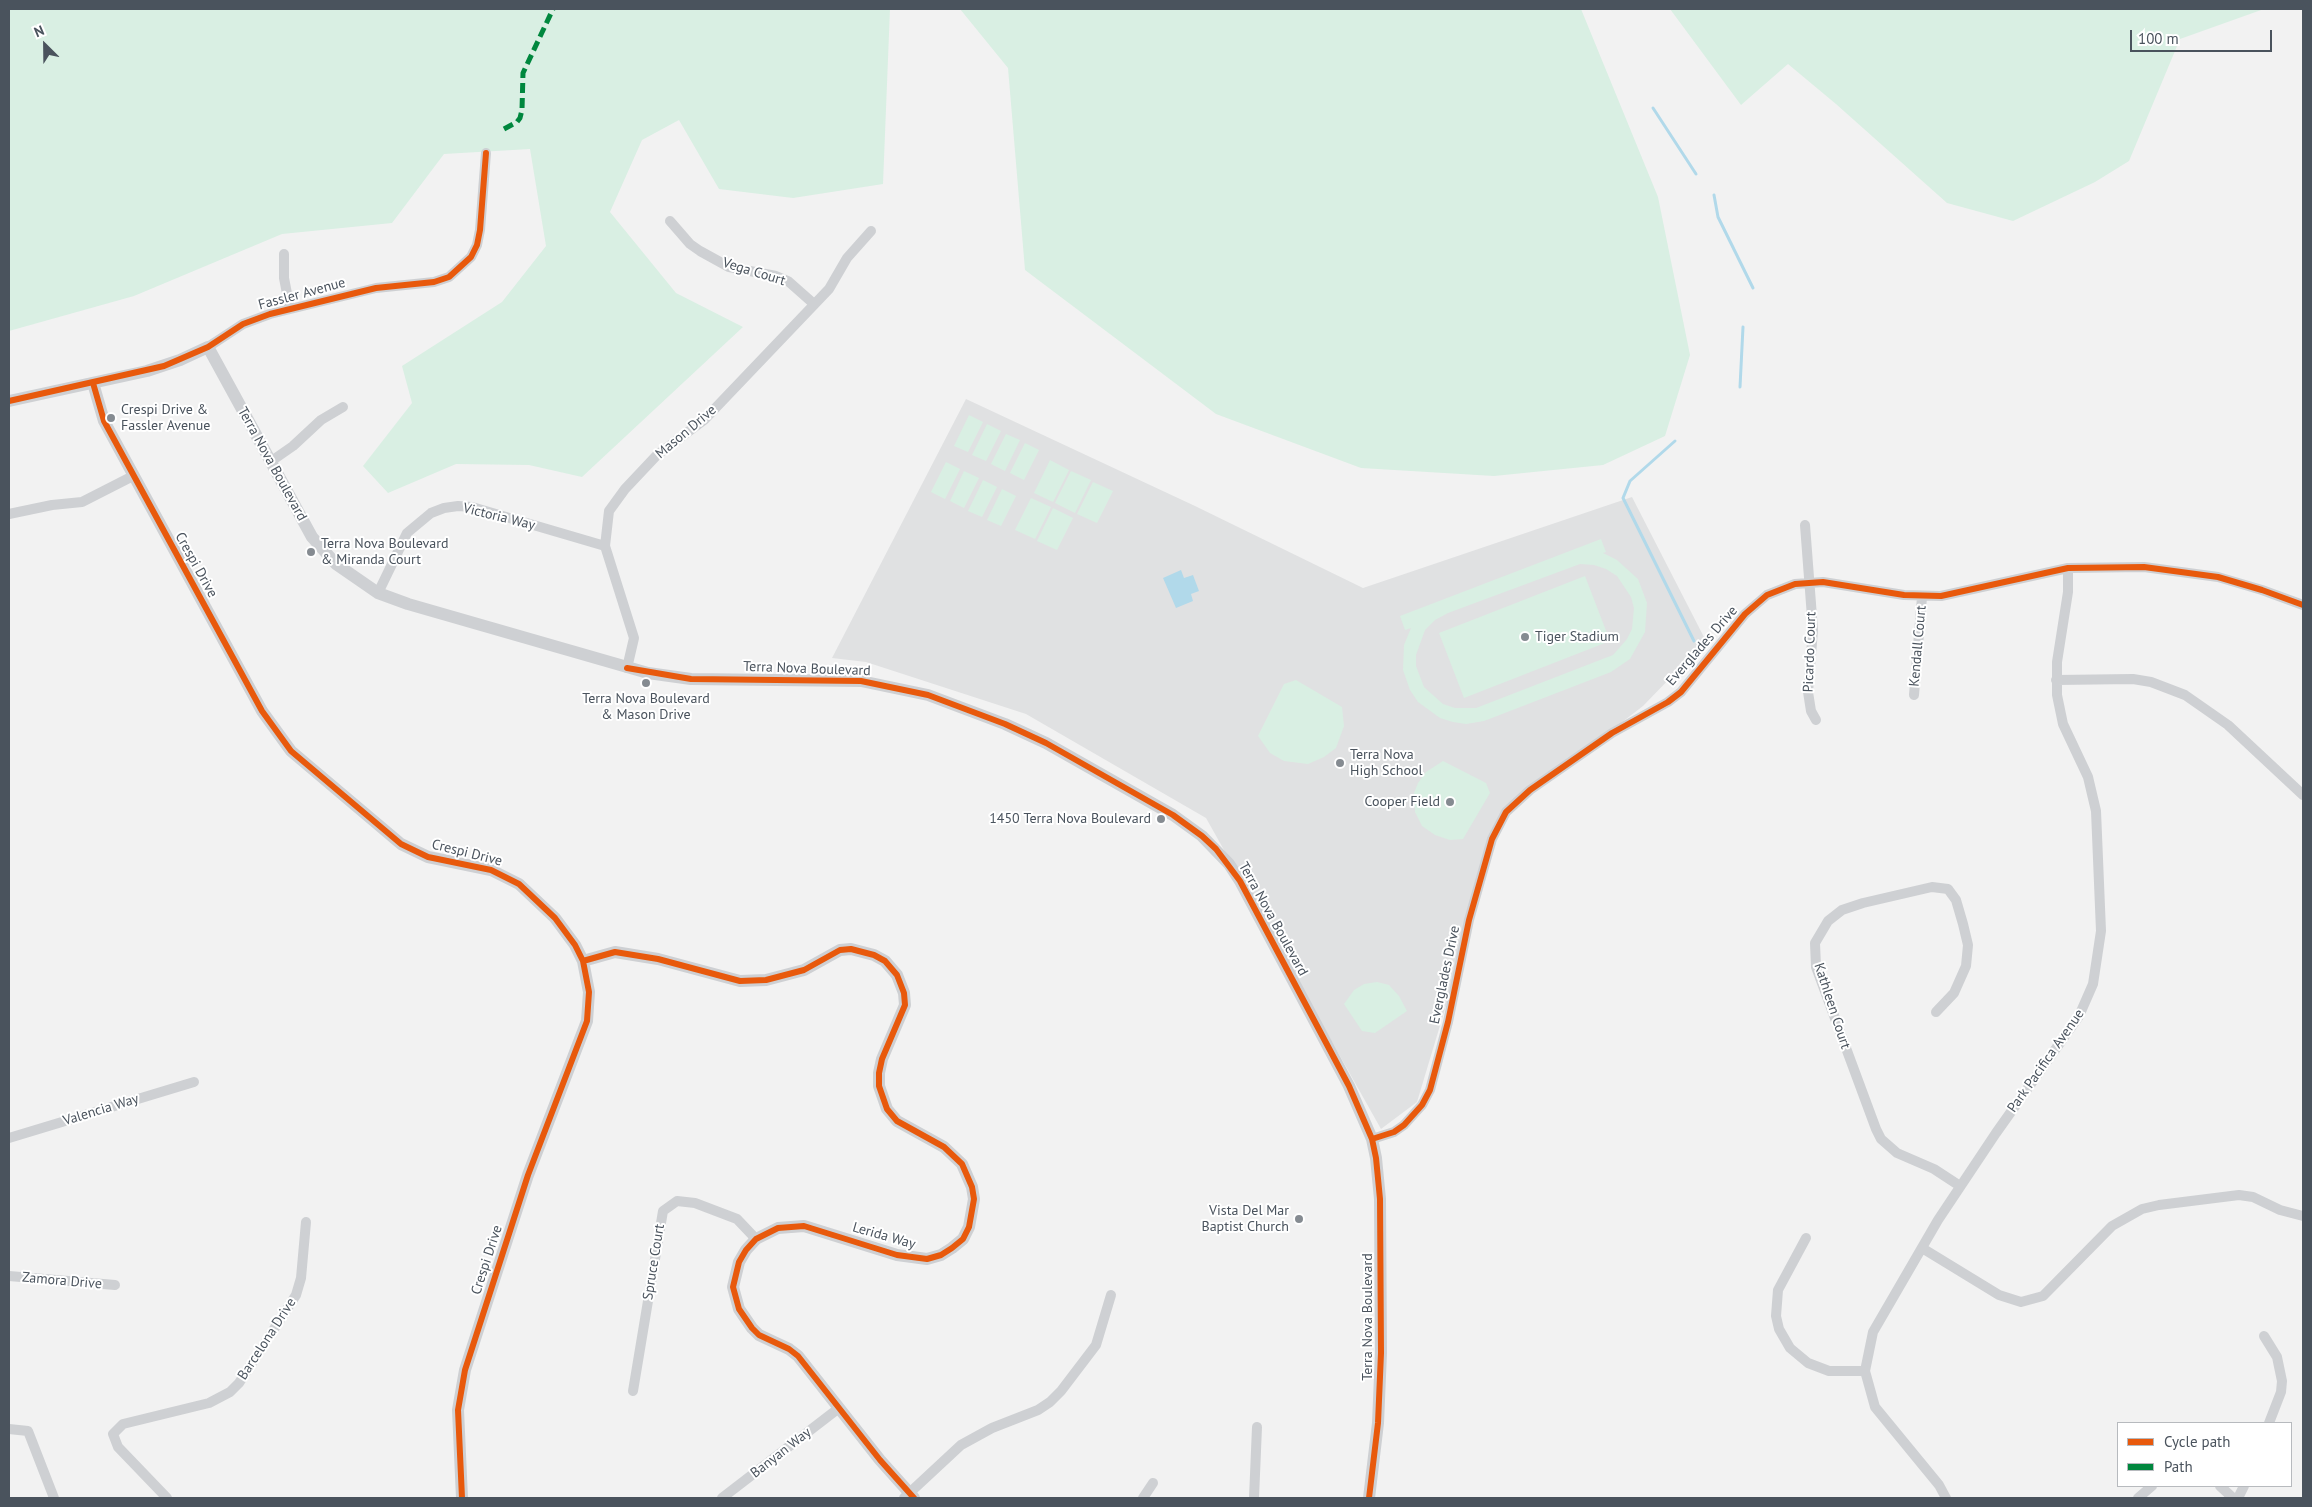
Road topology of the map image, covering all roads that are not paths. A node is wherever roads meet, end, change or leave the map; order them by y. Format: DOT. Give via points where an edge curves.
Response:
graph roads {
  1 [pos="486,153"];
  2 [pos="670,221"];
  3 [pos="871,232"];
  4 [pos="284,254"];
  5 [pos="814,304"];
  6 [pos="290,309"];
  7 [pos="208,347"];
  8 [pos="93,383"];
  9 [pos="9,401"];
  10 [pos="343,408"];
  11 [pos="270,462"];
  12 [pos="134,476"];
  13 [pos="9,514"];
  14 [pos="1805,525"];
  15 [pos="604,546"];
  16 [pos="2068,568"];
  17 [pos="1810,582"];
  18 [pos="378,593"];
  19 [pos="1922,597"];
  20 [pos="2303,605"];
  21 [pos="627,668"];
  22 [pos="2056,680"];
  23 [pos="1914,695"];
  24 [pos="1816,720"];
  25 [pos="2303,795"];
  26 [pos="583,961"];
  27 [pos="1936,1012"];
  28 [pos="194,1082"];
  29 [pos="9,1138"];
  30 [pos="1372,1139"];
  31 [pos="1960,1186"];
  32 [pos="2303,1216"];
  33 [pos="306,1222"];
  34 [pos="1806,1238"];
  35 [pos="756,1239"];
  36 [pos="1922,1248"];
  37 [pos="9,1276"];
  38 [pos="115,1285"];
  39 [pos="1111,1295"];
  40 [pos="2264,1336"];
  41 [pos="1865,1371"];
  42 [pos="633,1391"];
  43 [pos="839,1408"];
  44 [pos="2269,1422"];
  45 [pos="1257,1427"];
  46 [pos="9,1429"];
  47 [pos="1153,1483"];
  48 [pos="2151,1487"];
  49 [pos="2221,1487"];
  50 [pos="909,1497"];
  51 [pos="54,1498"];
  52 [pos="167,1498"];
  53 [pos="462,1498"];
  54 [pos="722,1498"];
  55 [pos="1143,1498"];
  56 [pos="1254,1498"];
  57 [pos="1370,1498"];
  58 [pos="1946,1498"];
  59 [pos="2138,1498"];
  60 [pos="2234,1498"];
  1 -- 6 [label="street, Fassler Avenue" via="477,245 471,258 460,269 434,282 383,286"];
  2 -- 5 [label="street, Vega Court" via="700,251 740,270 788,281"];
  3 -- 5 [label="street, Mason Drive" via="846,258 835,280"];
  4 -- 6 [label="street" via="284,278"];
  5 -- 15 [label="street, Mason Drive" via="704,420 667,446 624,489 610,511"];
  6 -- 7 [label="street, Fassler Avenue" via="243,324"];
  7 -- 8 [label="street, Fassler Avenue" via="164,366"];
  7 -- 11 [label="street, Terra Nova Boulevard"];
  8 -- 9 [label="street, Fassler Avenue"];
  8 -- 12 [label="street, Crespi Drive" via="104,421"];
  10 -- 11 [label="street" via="321,420"];
  11 -- 18 [label="street, Terra Nova Boulevard" via="319,545 348,574"];
  12 -- 13 [label="street" via="82,502"];
  12 -- 26 [label="street, Crespi Drive" via="262,711 291,751 401,844 428,857 491,870 519,884 555,918"];
  14 -- 17 [label="street, Picardo Court"];
  15 -- 18 [label="street, Victoria Way" via="472,507 444,508 431,513 407,533"];
  15 -- 21 [label="street, Mason Drive" via="632,629 633,647"];
  16 -- 19 [label="street, Everglades Drive" via="1962,592"];
  16 -- 20 [label="street, Everglades Drive" via="2144,566 2194,572 2248,585"];
  16 -- 22 [label="street, Park Pacifica Avenue" via="2068,592"];
  17 -- 19 [label="street, Everglades Drive" via="1837,583"];
  17 -- 24 [label="street, Picardo Court" via="1813,646 1808,692"];
  17 -- 30 [label="street, Everglades Drive" via="1767,594 1745,614 1681,692 1612,733 1530,790 1506,812 1492,839 1469,920 1430,1090 1422,1105 1404,1125"];
  18 -- 21 [label="street, Terra Nova Boulevard"];
  19 -- 23 [label="street, Kendall Court"];
  21 -- 30 [label="street, Terra Nova Boulevard" via="691,679 837,679 906,689 1026,732 1173,816 1216,849 1240,881 1349,1086"];
  22 -- 25 [label="street" via="2133,679 2185,695 2222,720"];
  22 -- 31 [label="street, Park Pacifica Avenue" via="2063,724 2088,777 2096,811 2101,931 2097,967 2079,1016"];
  26 -- 35 [label="street, Lerida Way" via="615,952 740,981 766,980 804,970 840,950 851,948 882,960 897,975 906,1005 882,1059 879,1086 887,1108 897,1122 944,1147 968,1174 973,1193 973,1214 963,1239 941,1255 927,1259 897,1255 804,1226 778,1228"];
  26 -- 53 [label="street, Crespi Drive" via="589,992 587,1021 528,1175 465,1370 458,1410"];
  27 -- 31 [label="street, Kathleen Court" via="1954,993 1966,966 1968,945 1956,900 1948,889 1932,887 1863,902 1842,910 1828,921 1816,943 1816,967 1876,1129 1898,1153 1934,1169"];
  28 -- 29 [label="street, Valencia Way"];
  30 -- 57 [label="street, Terra Nova Boulevard" via="1380,1199 1381,1354"];
  31 -- 36 [label="street, Park Pacifica Avenue"];
  32 -- 36 [label="street" via="2239,1195 2142,1209 2112,1226 2043,1296 2021,1302 1999,1295"];
  33 -- 52 [label="street, Barcelona Drive" via="296,1295 239,1383 209,1403 123,1424 113,1434 118,1447"];
  34 -- 41 [label="street" via="1778,1290 1776,1316 1779,1329 1790,1348 1808,1364 1830,1371"];
  35 -- 42 [label="street, Spruce Court" via="737,1220 695,1203 677,1201 663,1211"];
  35 -- 43 [label="street, Lerida Way" via="734,1274 733,1287 739,1309 759,1335 798,1356"];
  36 -- 41 [label="street, Park Pacifica Avenue" via="1873,1332"];
  37 -- 38 [label="street, Zamora Drive"];
  39 -- 50 [label="street" via="1096,1345 1055,1396 1038,1410 992,1428 961,1445"];
  40 -- 44 [label="street" via="2277,1357 2282,1381 2278,1403"];
  41 -- 58 [label="street, Park Pacifica Avenue" via="1875,1407 1939,1484"];
  43 -- 50 [label="street, Lerida Way"];
  43 -- 54 [label="street, Banyan Way"];
  45 -- 56 [label="street"];
  46 -- 51 [label="street" via="28,1431"];
  47 -- 55 [label="street"];
  48 -- 59 [label="street"];
  49 -- 60 [label="street"];
}
